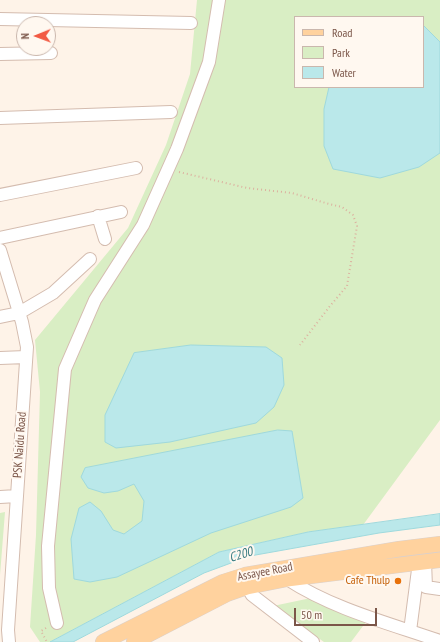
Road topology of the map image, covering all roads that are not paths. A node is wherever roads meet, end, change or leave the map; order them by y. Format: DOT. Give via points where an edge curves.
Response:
graph roads {
  1 [pos="219,0"];
  2 [pos="0,19"];
  3 [pos="191,23"];
  4 [pos="0,54"];
  5 [pos="16,54"];
  6 [pos="171,112"];
  7 [pos="0,118"];
  8 [pos="136,168"];
  9 [pos="0,195"];
  10 [pos="121,212"];
  11 [pos="98,216"];
  12 [pos="0,238"];
  13 [pos="105,239"];
  14 [pos="1,255"];
  15 [pos="90,259"];
  16 [pos="19,313"];
  17 [pos="0,317"];
  18 [pos="26,357"];
  19 [pos="0,358"];
  20 [pos="17,496"];
  21 [pos="0,497"];
  22 [pos="440,544"];
  23 [pos="428,561"];
  24 [pos="287,579"];
  25 [pos="247,587"];
  26 [pos="440,589"];
  27 [pos="57,623"];
  28 [pos="410,630"];
  29 [pos="440,641"];
  30 [pos="10,642"];
  31 [pos="103,642"];
  32 [pos="134,642"];
  33 [pos="314,642"];
  1 -- 27 [label="street" via="209,62 177,149 143,225 95,300 65,369 48,546 49,588"];
  2 -- 3 [label="street"];
  4 -- 5 [label="street"];
  6 -- 7 [label="street"];
  8 -- 9 [label="street"];
  10 -- 11 [label="street"];
  11 -- 12 [label="street"];
  11 -- 13 [label="street"];
  14 -- 16 [label="street, PSK Naidu Road"];
  15 -- 16 [label="street" via="53,293"];
  16 -- 17 [label="street"];
  16 -- 18 [label="street, PSK Naidu Road"];
  18 -- 19 [label="street"];
  18 -- 20 [label="street, PSK Naidu Road"];
  20 -- 21 [label="street"];
  20 -- 30 [label="street, PSK Naidu Road" via="8,630"];
  22 -- 31 [label="main road, Assayee Road" via="245,575 223,582"];
  23 -- 24 [label="main road, Assayee Road"];
  23 -- 26 [label="street" via="426,587"];
  23 -- 28 [label="street"];
  24 -- 25 [label="main road, Assayee Road"];
  24 -- 28 [label="street" via="365,616"];
  25 -- 32 [label="main road, Assayee Road" via="227,594"];
  25 -- 33 [label="street" via="252,595"];
  28 -- 29 [label="street"];
}
